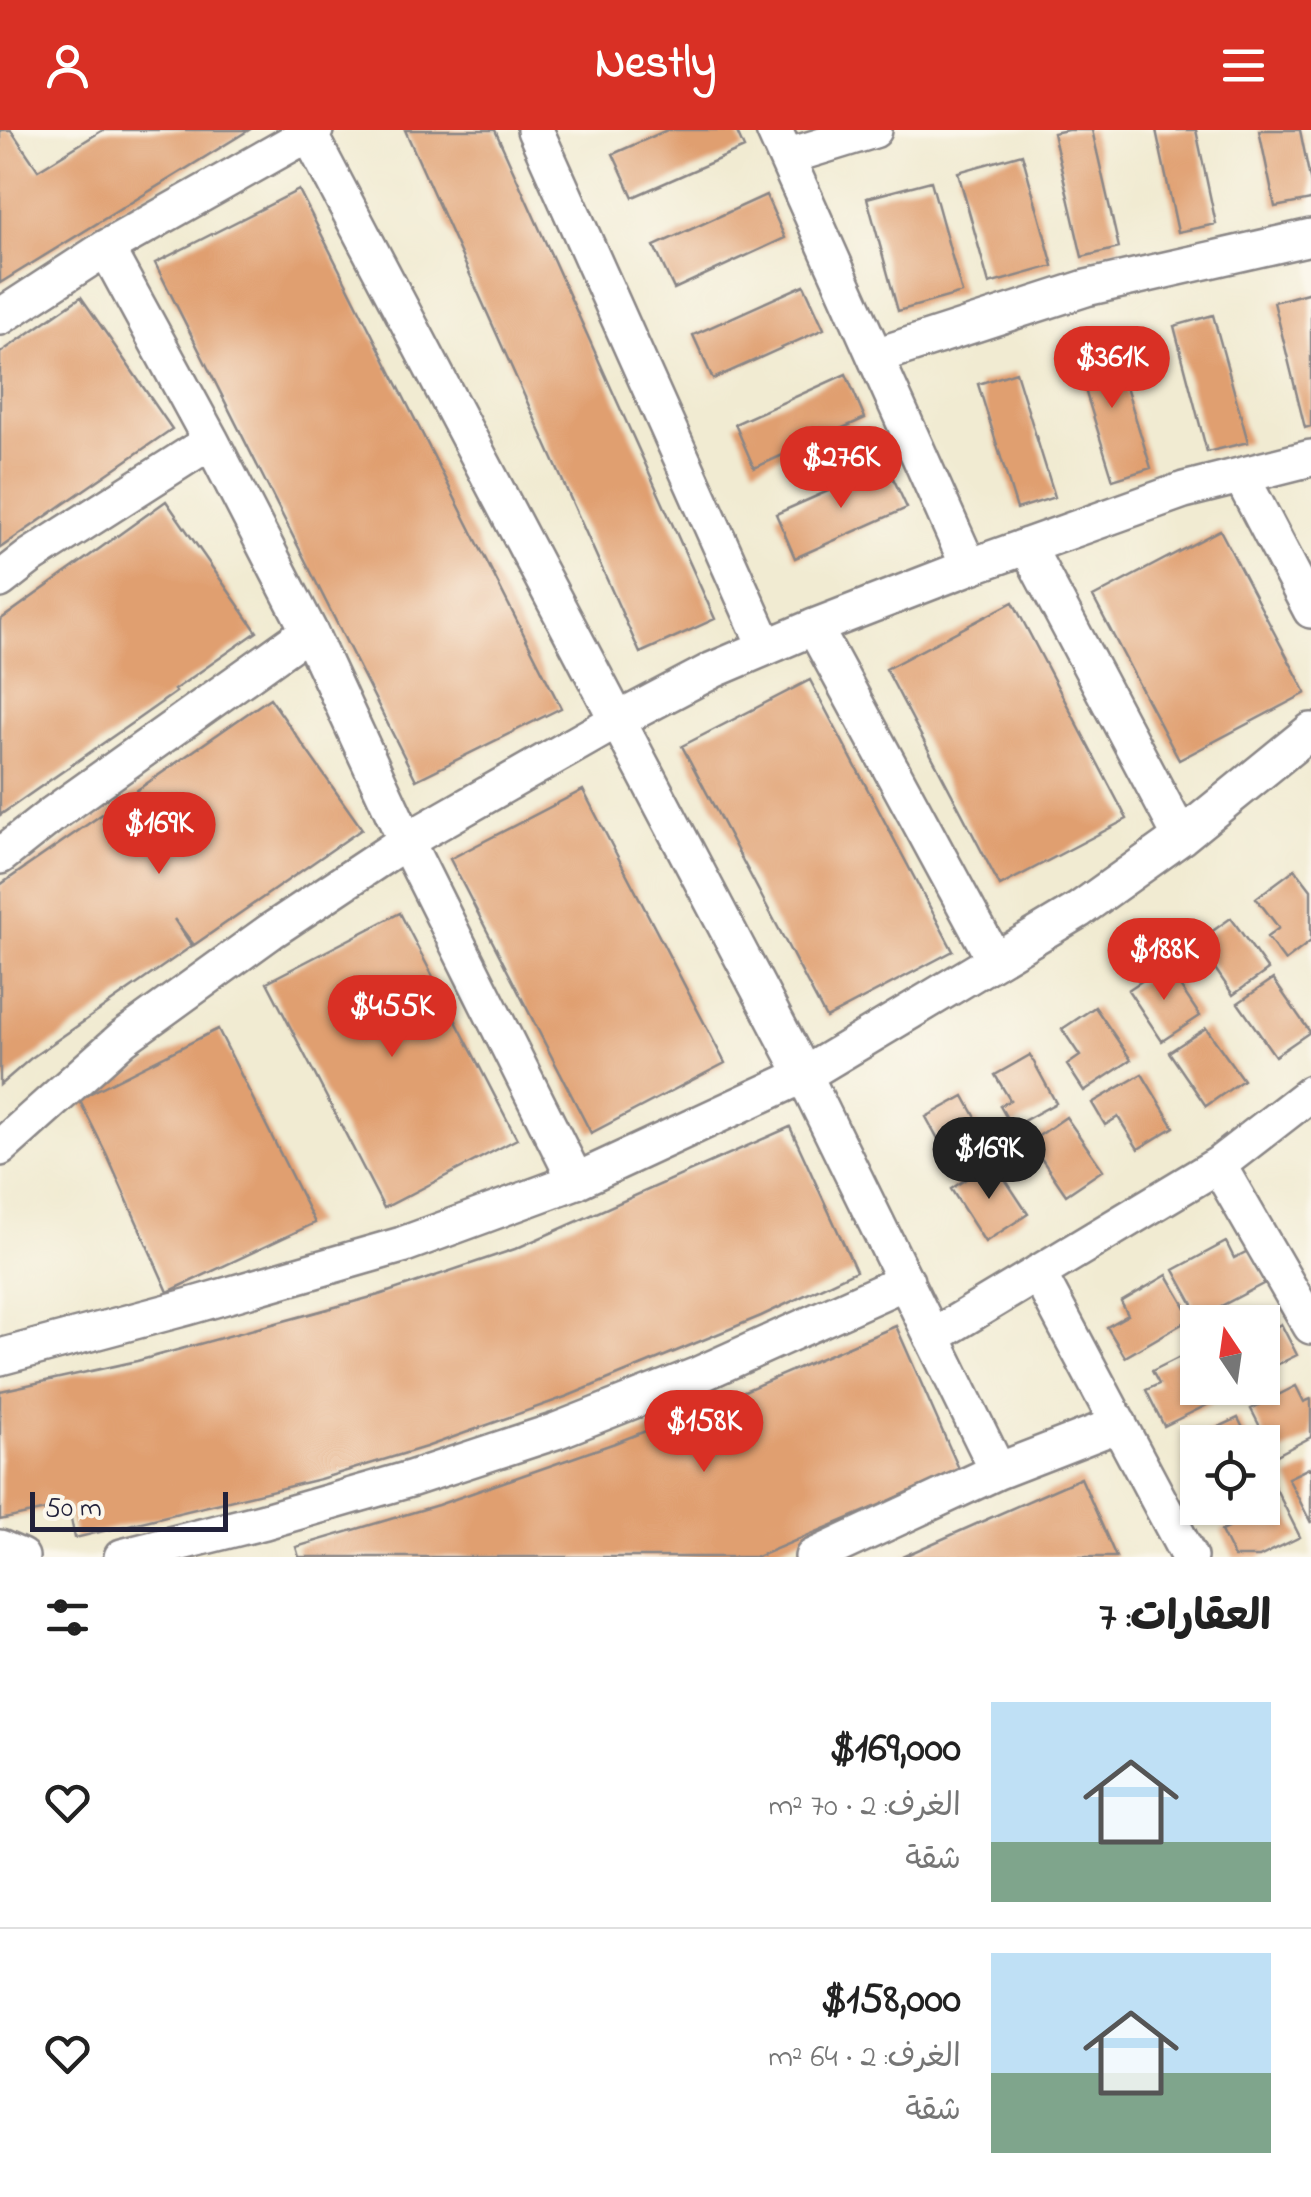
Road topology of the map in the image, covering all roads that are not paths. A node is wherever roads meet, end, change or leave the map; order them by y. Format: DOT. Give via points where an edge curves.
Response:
graph roads {
  1 [pos="534,130"];
  2 [pos="874,130"];
  3 [pos="310,131"];
  4 [pos="780,143"];
  5 [pos="1311,237"];
  6 [pos="106,248"];
  7 [pos="0,317"];
  8 [pos="876,356"];
  9 [pos="211,441"];
  10 [pos="1311,458"];
  11 [pos="1241,476"];
  12 [pos="1027,546"];
  13 [pos="969,567"];
  14 [pos="0,580"];
  15 [pos="1311,610"];
  16 [pos="814,627"];
  17 [pos="308,631"];
  18 [pos="766,647"];
  19 [pos="618,720"];
  20 [pos="1311,731"];
  21 [pos="1180,837"];
  22 [pos="406,841"];
  23 [pos="0,856"];
  24 [pos="994,959"];
  25 [pos="804,1074"];
  26 [pos="1311,1093"];
  27 [pos="0,1148"];
  28 [pos="1218,1165"];
  29 [pos="576,1181"];
  30 [pos="1038,1273"];
  31 [pos="906,1280"];
  32 [pos="1311,1326"];
  33 [pos="932,1337"];
  34 [pos="0,1357"];
  35 [pos="1118,1424"];
  36 [pos="998,1470"];
  37 [pos="0,1548"];
  38 [pos="21,1557"];
  39 [pos="122,1557"];
  40 [pos="813,1557"];
  41 [pos="1189,1557"];
  1 -- 18 [label="street"];
  2 -- 4 [label="street"];
  3 -- 6 [label="street"];
  3 -- 19 [label="street"];
  4 -- 8 [label="street"];
  5 -- 8 [label="street" via="1086,288"];
  6 -- 7 [label="street"];
  6 -- 9 [label="street"];
  8 -- 13 [label="street"];
  9 -- 14 [label="street"];
  9 -- 17 [label="street"];
  10 -- 11 [label="street"];
  11 -- 12 [label="street"];
  11 -- 15 [label="street"];
  12 -- 13 [label="street"];
  12 -- 21 [label="street"];
  13 -- 16 [label="street"];
  16 -- 18 [label="street"];
  16 -- 24 [label="street"];
  17 -- 22 [label="street"];
  17 -- 23 [label="street"];
  18 -- 19 [label="street"];
  19 -- 22 [label="street"];
  19 -- 25 [label="street"];
  20 -- 21 [label="street"];
  21 -- 24 [label="street" via="1079,910"];
  22 -- 27 [label="street" via="123,1038"];
  22 -- 29 [label="street"];
  24 -- 25 [label="street"];
  25 -- 29 [label="street"];
  25 -- 31 [label="street"];
  26 -- 28 [label="street"];
  28 -- 30 [label="street"];
  28 -- 32 [label="street"];
  29 -- 34 [label="street" via="402,1245"];
  30 -- 33 [label="street"];
  30 -- 35 [label="street"];
  31 -- 33 [label="street"];
  31 -- 39 [label="street" via="556,1431 265,1522"];
  33 -- 36 [label="street"];
  35 -- 36 [label="street"];
  35 -- 41 [label="street"];
  36 -- 40 [label="street"];
  37 -- 38 [label="street"];
}
